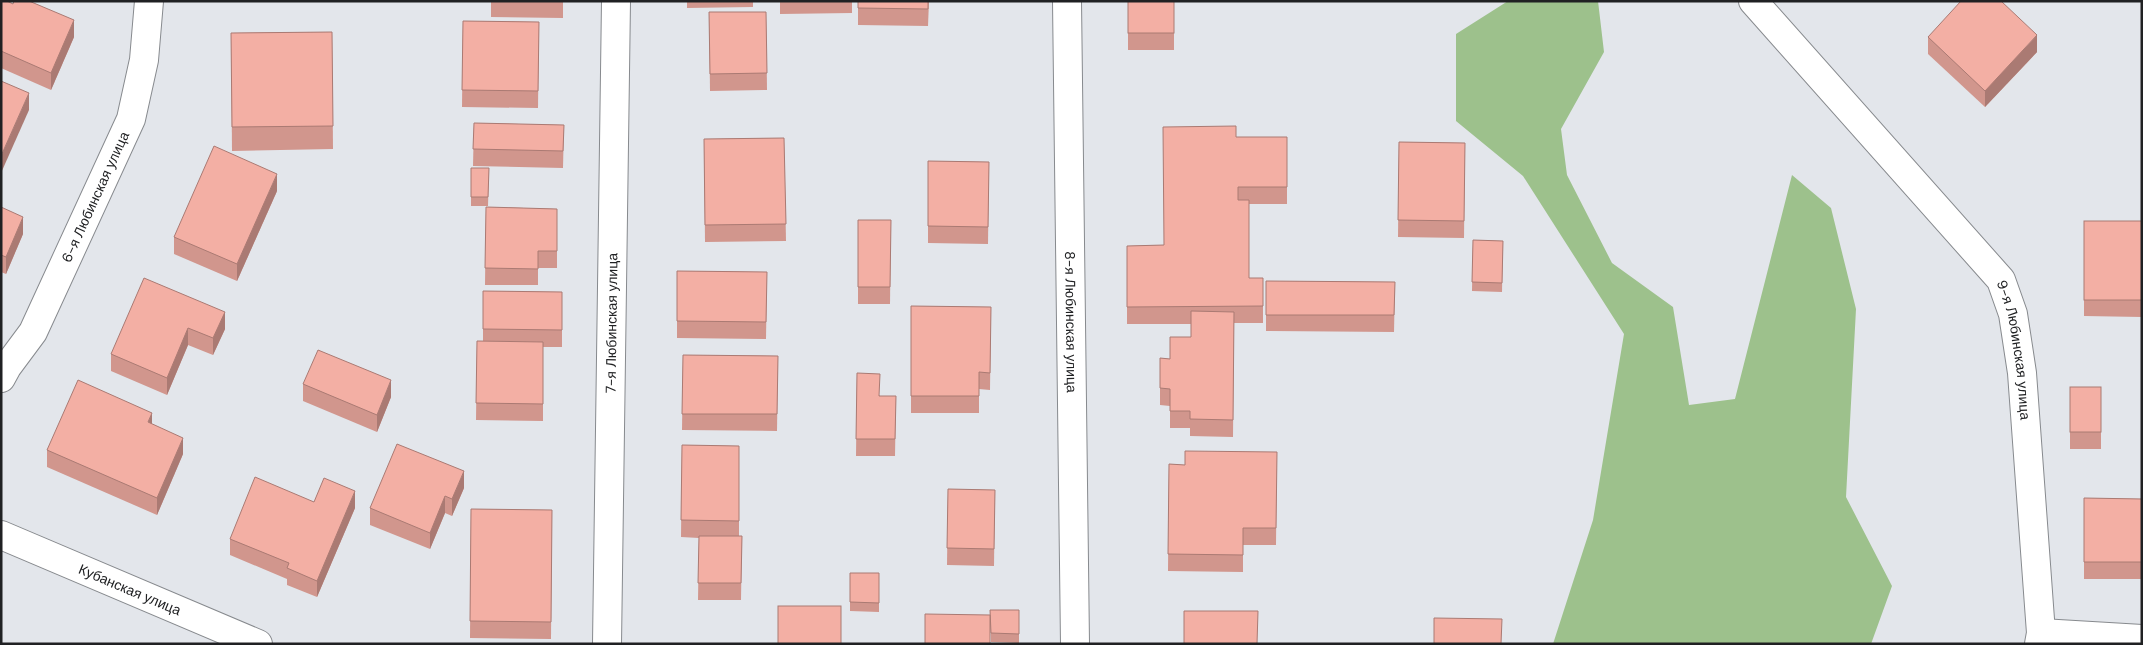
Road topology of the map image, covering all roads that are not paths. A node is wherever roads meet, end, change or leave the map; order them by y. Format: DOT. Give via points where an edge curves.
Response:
graph roads {
  1 [pos="149,1"];
  2 [pos="616,1"];
  3 [pos="1067,1"];
  4 [pos="1752,1"];
  5 [pos="1,378"];
  6 [pos="1,535"];
  7 [pos="2040,638"];
  8 [pos="2142,639"];
  9 [pos="258,644"];
  10 [pos="607,644"];
  11 [pos="1075,644"];
  1 -- 5 [label="street, 6-я Любинская улица" via="144,60 131,119 33,332"];
  2 -- 10 [label="street, 7-я Любинская улица"];
  3 -- 11 [label="street, 8-я Любинская улица"];
  4 -- 7 [label="street, 9-я Любинская улица" via="2001,280 2013,314 2022,373"];
  6 -- 9 [label="street, Кубанская улица"];
  7 -- 8 [label="street"];
}
